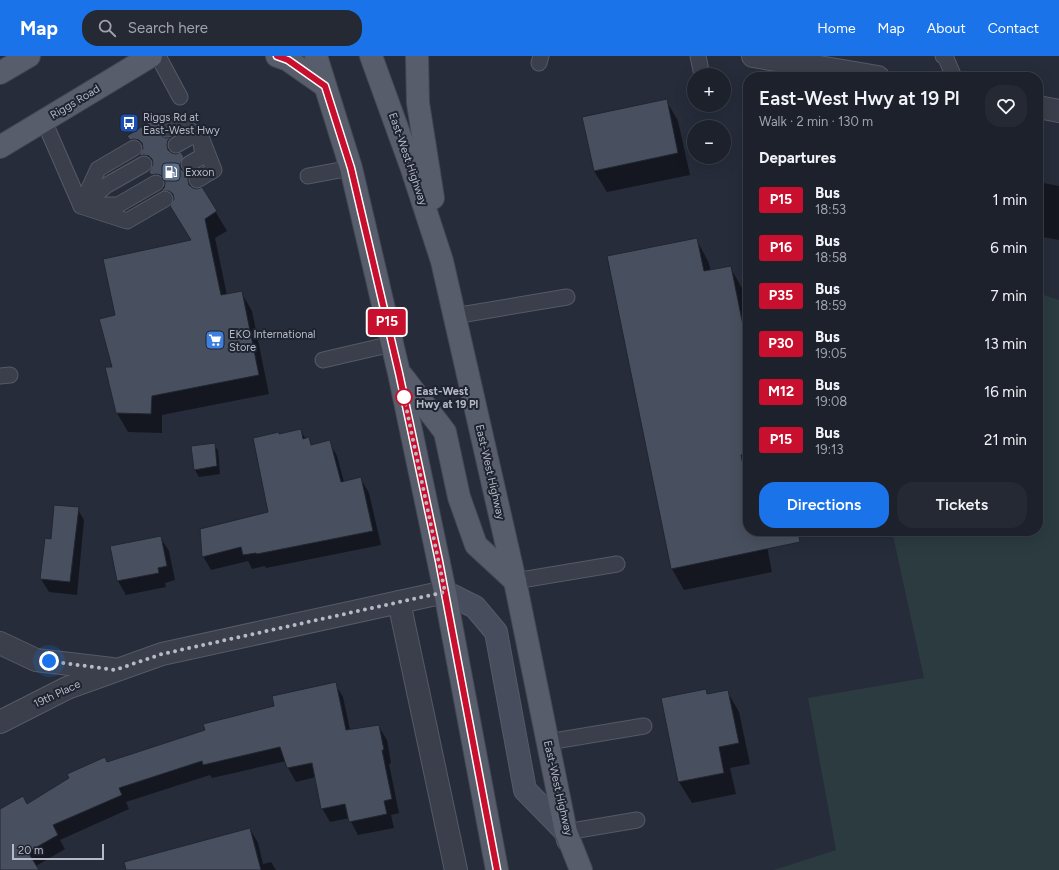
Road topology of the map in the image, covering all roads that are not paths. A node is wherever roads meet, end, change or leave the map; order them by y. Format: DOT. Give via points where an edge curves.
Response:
graph roads {
  1 [pos="29,56"];
  2 [pos="151,56"];
  3 [pos="158,56"];
  4 [pos="277,56"];
  5 [pos="316,56"];
  6 [pos="371,56"];
  7 [pos="417,56"];
  8 [pos="698,56"];
  9 [pos="753,56"];
  10 [pos="943,56"];
  11 [pos="701,68"];
  12 [pos="848,72"];
  13 [pos="952,72"];
  14 [pos="0,73"];
  15 [pos="325,86"];
  16 [pos="180,97"];
  17 [pos="1043,108"];
  18 [pos="1059,111"];
  19 [pos="44,120"];
  20 [pos="167,129"];
  21 [pos="201,137"];
  22 [pos="176,145"];
  23 [pos="0,148"];
  24 [pos="134,148"];
  25 [pos="144,164"];
  26 [pos="189,164"];
  27 [pos="351,168"];
  28 [pos="308,176"];
  29 [pos="197,180"];
  30 [pos="156,183"];
  31 [pos="166,199"];
  32 [pos="81,206"];
  33 [pos="442,261"];
  34 [pos="567,296"];
  35 [pos="454,316"];
  36 [pos="392,344"];
  37 [pos="323,360"];
  38 [pos="399,373"];
  39 [pos="617,564"];
  40 [pos="515,581"];
  41 [pos="445,592"];
  42 [pos="400,602"];
  43 [pos="0,643"];
  44 [pos="115,670"];
  45 [pos="0,722"];
  46 [pos="644,726"];
  47 [pos="548,742"];
  48 [pos="637,820"];
  49 [pos="566,832"];
  50 [pos="456,870"];
  51 [pos="497,870"];
  52 [pos="574,870"];
  53 [pos="581,870"];
  1 -- 14 [label="main road"];
  2 -- 19 [label="main road, Riggs Road"];
  3 -- 16 [label="lane"];
  4 -- 15 [label="main road" via="288,60"];
  5 -- 15 [label="main road"];
  6 -- 33 [label="main road, East-West Highway"];
  7 -- 33 [label="main road" via="418,103"];
  8 -- 11 [label="lane"];
  9 -- 12 [label="street"];
  10 -- 13 [label="lane"];
  15 -- 27 [label="main road"];
  17 -- 18 [label="street"];
  19 -- 23 [label="main road, Riggs Road"];
  19 -- 32 [label="lane"];
  20 -- 21 [label="lane" via="178,123"];
  21 -- 22 [label="lane" via="190,137"];
  21 -- 26 [label="lane" via="203,156"];
  21 -- 29 [label="lane" via="214,170"];
  24 -- 32 [label="lane" via="98,169"];
  25 -- 32 [label="lane" via="107,185"];
  27 -- 28 [label="lane"];
  27 -- 36 [label="main road"];
  30 -- 32 [label="lane" via="118,205"];
  31 -- 32 [label="lane" via="127,221"];
  33 -- 35 [label="main road, East-West Highway"];
  34 -- 35 [label="lane"];
  35 -- 40 [label="main road, East-West Highway"];
  36 -- 37 [label="lane"];
  36 -- 38 [label="main road"];
  38 -- 40 [label="main road" via="444,432 459,497 476,545"];
  38 -- 41 [label="main road"];
  39 -- 40 [label="lane"];
  40 -- 47 [label="main road, East-West Highway"];
  41 -- 42 [label="street, 19th Place"];
  41 -- 49 [label="main road" via="474,607 496,632 525,790"];
  41 -- 51 [label="main road"];
  42 -- 44 [label="street, 19th Place" via="162,654"];
  42 -- 50 [label="street"];
  43 -- 44 [label="street, 19th Place" via="36,660"];
  44 -- 45 [label="street, 19th Place" via="67,688"];
  46 -- 47 [label="lane"];
  47 -- 49 [label="main road, East-West Highway"];
  48 -- 49 [label="lane"];
  49 -- 52 [label="main road"];
  49 -- 53 [label="main road, East-West Highway"];
}
